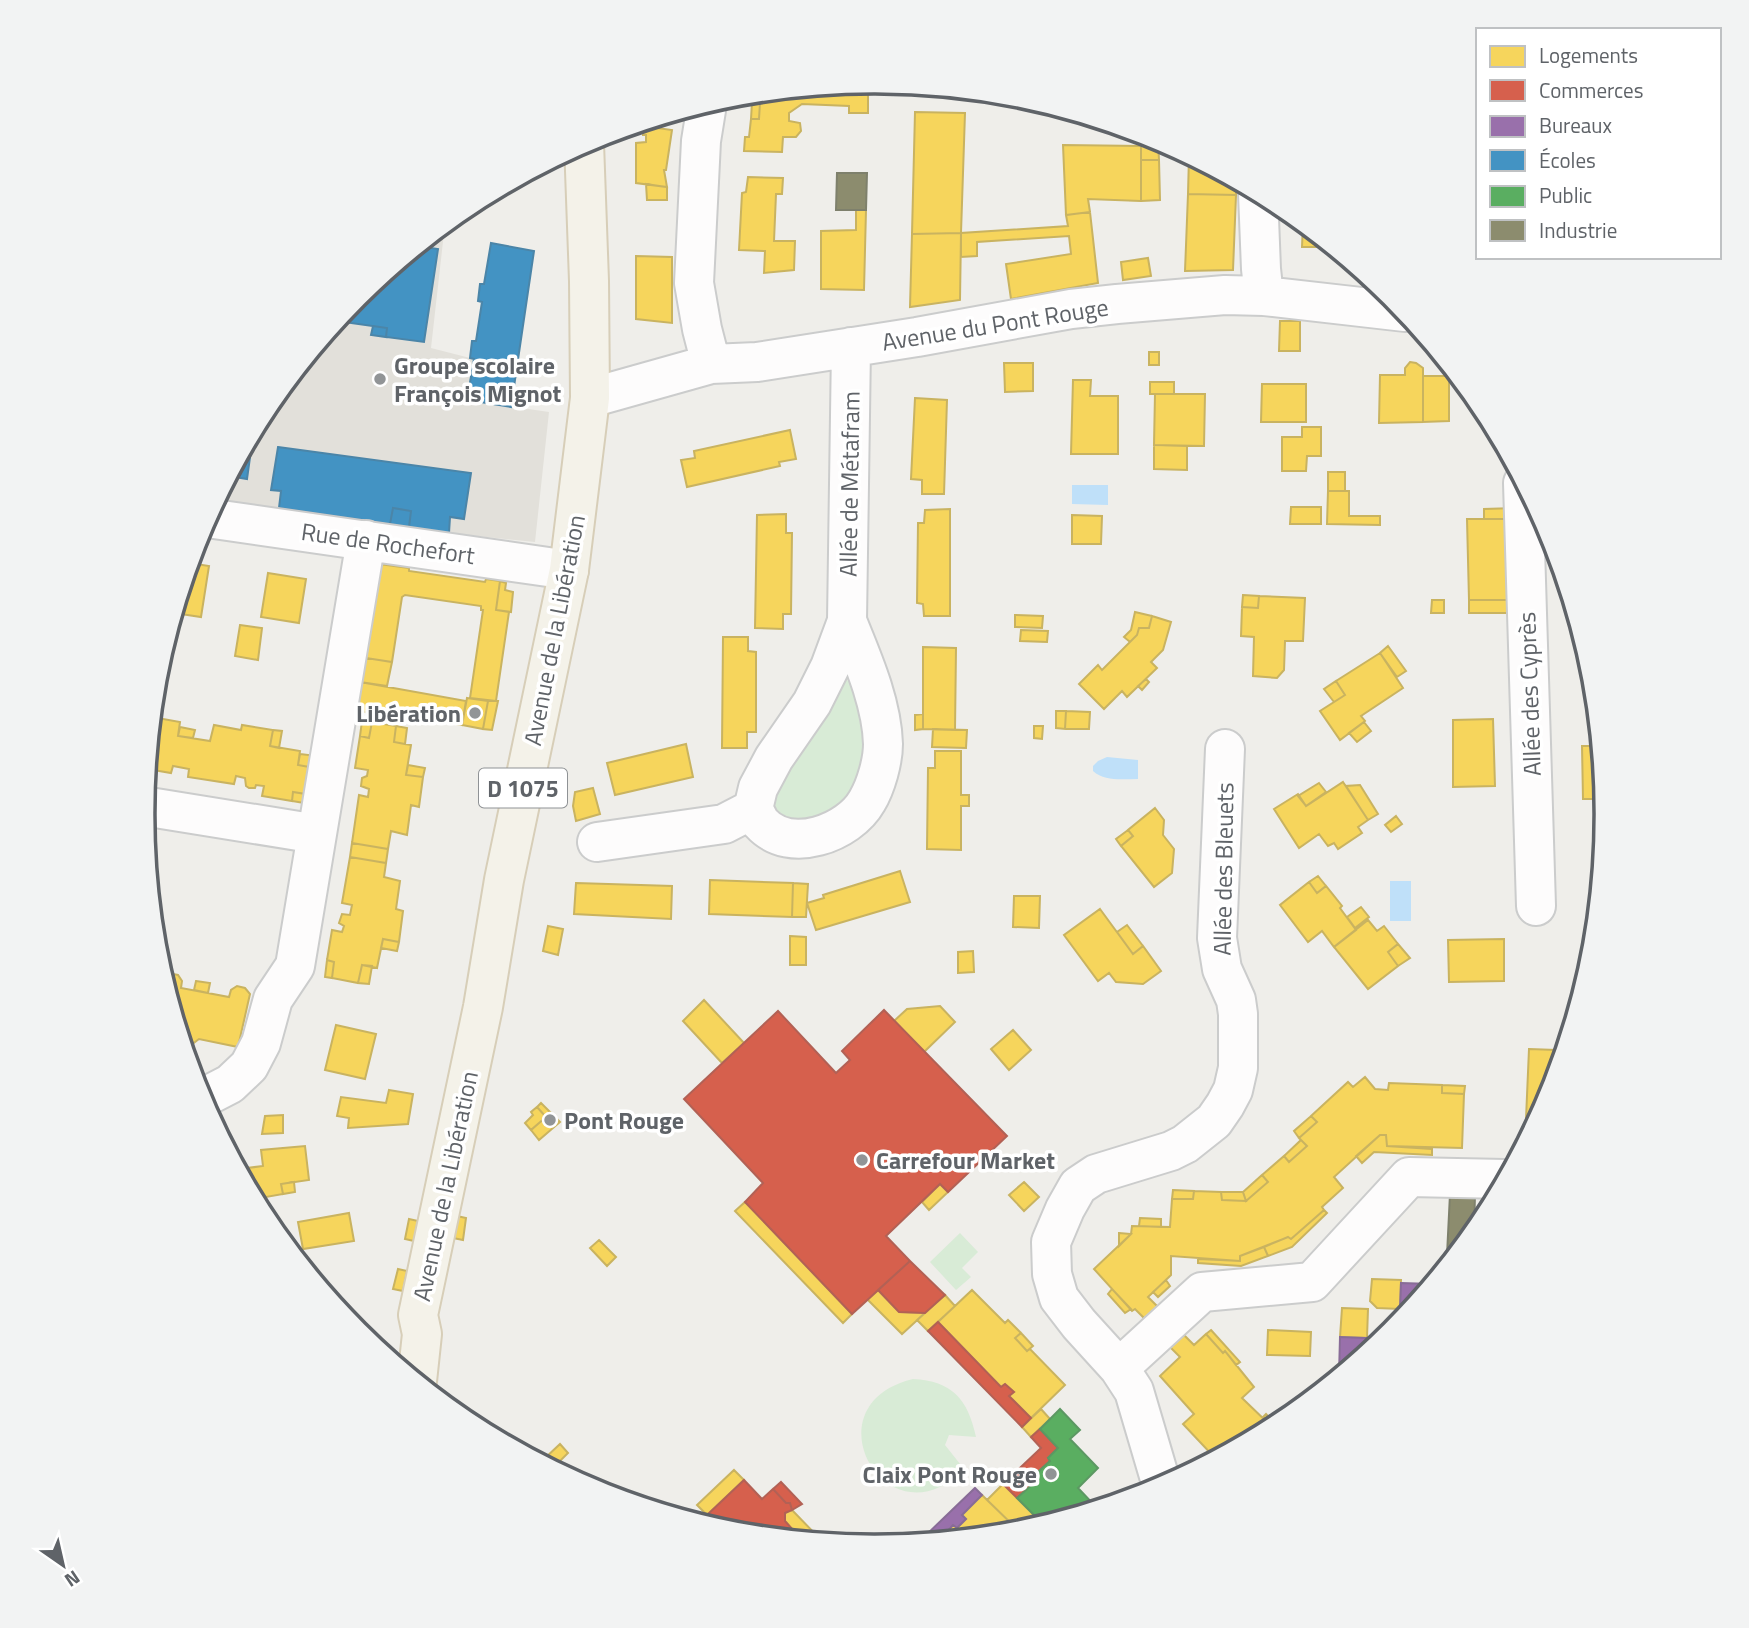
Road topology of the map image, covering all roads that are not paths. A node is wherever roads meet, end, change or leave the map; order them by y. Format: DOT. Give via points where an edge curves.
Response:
graph roads {
  1 [pos="705,115"];
  2 [pos="584,156"];
  3 [pos="1259,206"];
  4 [pos="1264,296"];
  5 [pos="1388,310"];
  6 [pos="851,347"];
  7 [pos="711,364"];
  8 [pos="590,398"];
  9 [pos="1524,504"];
  10 [pos="219,519"];
  11 [pos="366,540"];
  12 [pos="569,570"];
  13 [pos="847,621"];
  14 [pos="1225,749"];
  15 [pos="155,808"];
  16 [pos="753,809"];
  17 [pos="317,834"];
  18 [pos="597,842"];
  19 [pos="1536,906"];
  20 [pos="212,1093"];
  21 [pos="1495,1179"];
  22 [pos="418,1315"];
  23 [pos="397,1352"];
  24 [pos="1119,1368"];
  25 [pos="418,1370"];
  26 [pos="1159,1475"];
  1 -- 7 [label="street" via="694,283"];
  2 -- 8 [label="main road, Avenue de la Libération / D 1075"];
  3 -- 4 [label="street"];
  4 -- 5 [label="street, Avenue du Pont Rouge"];
  4 -- 6 [label="street, Avenue du Pont Rouge" via="1225,295 1071,309"];
  6 -- 7 [label="street, Avenue du Pont Rouge" via="757,362"];
  6 -- 13 [label="street, Allée de Métafram"];
  7 -- 8 [label="street, Avenue du Pont Rouge"];
  8 -- 12 [label="main road, Avenue de la Libération / D 1075"];
  9 -- 19 [label="street, Allée des Cyprès"];
  10 -- 11 [label="street, Rue de Rochefort"];
  11 -- 12 [label="street, Rue de Rochefort"];
  11 -- 17 [label="street"];
  12 -- 22 [label="main road, Avenue de la Libération / D 1075" via="504,880 484,1007"];
  13 -- 16 [label="street, Allée de Métafram" via="830,667 812,703 774,758"];
  13 -- 16 [label="street, Allée de Métafram" via="867,671 883,744 867,801 836,830 812,837 789,838 774,832"];
  14 -- 24 [label="street, Allée des Bleuets" via="1217,938 1238,1014 1238,1068 1233,1090 1214,1121 1185,1144 1096,1174 1078,1186 1051,1242 1052,1274 1059,1298"];
  15 -- 17 [label="street"];
  16 -- 18 [label="street" via="724,824"];
  17 -- 20 [label="street" via="295,966 273,999 250,1066"];
  21 -- 24 [label="street" via="1409,1177 1312,1282 1202,1292"];
  22 -- 23 [label="main road, Avenue de la Libération / D 1075" via="405,1330"];
  22 -- 25 [label="main road, Avenue de la Libération / D 1075" via="422,1334"];
  24 -- 26 [label="street" via="1134,1391"];
}
